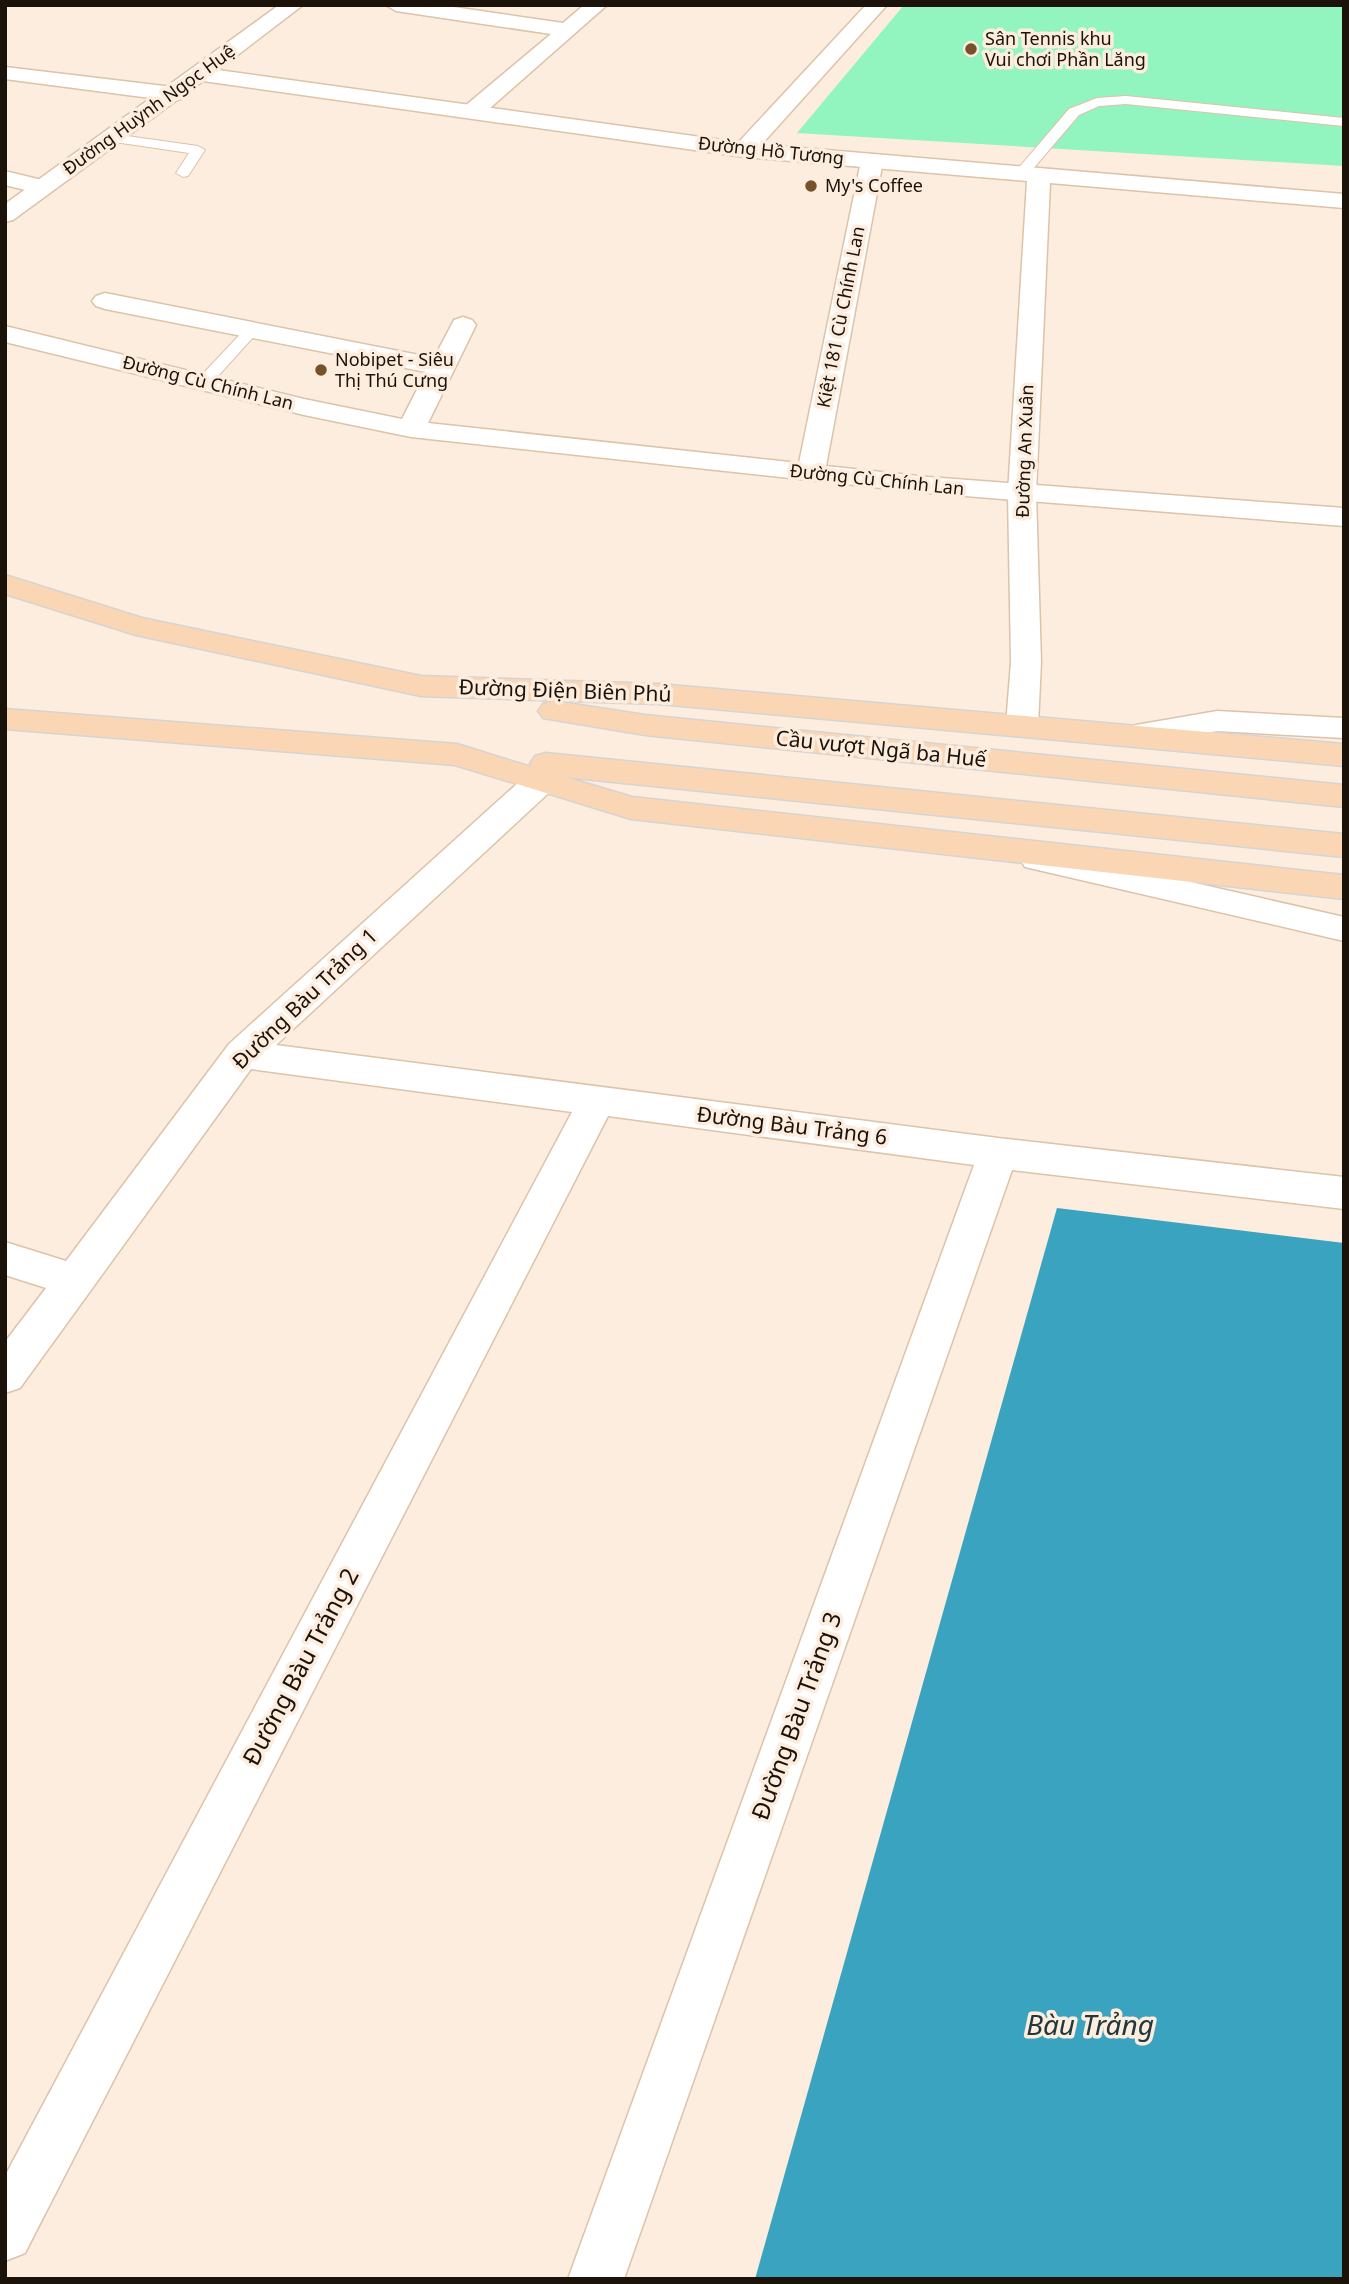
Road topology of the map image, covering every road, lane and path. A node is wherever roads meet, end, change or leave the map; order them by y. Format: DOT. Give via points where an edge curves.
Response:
graph roads {
  1 [pos="293,5"];
  2 [pos="396,5"];
  3 [pos="597,5"];
  4 [pos="877,5"];
  5 [pos="568,30"];
  6 [pos="5,73"];
  7 [pos="200,74"];
  8 [pos="173,94"];
  9 [pos="473,111"];
  10 [pos="1344,122"];
  11 [pos="113,138"];
  12 [pos="744,150"];
  13 [pos="872,161"];
  14 [pos="183,173"];
  15 [pos="1030,175"];
  16 [pos="5,178"];
  17 [pos="43,187"];
  18 [pos="1344,201"];
  19 [pos="5,215"];
  20 [pos="105,301"];
  21 [pos="463,325"];
  22 [pos="251,331"];
  23 [pos="5,334"];
  24 [pos="442,367"];
  25 [pos="204,382"];
  26 [pos="411,429"];
  27 [pos="811,473"];
  28 [pos="1022,493"];
  29 [pos="1344,517"];
  30 [pos="5,584"];
  31 [pos="421,686"];
  32 [pos="5,719"];
  33 [pos="1022,725"];
  34 [pos="1344,728"];
  35 [pos="1136,735"];
  36 [pos="457,755"];
  37 [pos="1344,755"];
  38 [pos="542,780"];
  39 [pos="1344,796"];
  40 [pos="1344,846"];
  41 [pos="987,847"];
  42 [pos="1344,887"];
  43 [pos="1344,929"];
  44 [pos="242,1054"];
  45 [pos="597,1101"];
  46 [pos="998,1153"];
  47 [pos="1344,1193"];
  48 [pos="5,1258"];
  49 [pos="75,1281"];
  50 [pos="5,1375"];
  51 [pos="5,2233"];
  52 [pos="596,2279"];
  1 -- 7 [label="street, Đường Huỳnh Ngọc Huệ"];
  2 -- 5 [label="street"];
  3 -- 5 [label="street"];
  4 -- 12 [label="street"];
  5 -- 9 [label="street"];
  6 -- 8 [label="street"];
  7 -- 8 [label="street, Đường Huỳnh Ngọc Huệ"];
  7 -- 9 [label="street, Đường Hồ Tương"];
  8 -- 11 [label="street, Đường Huỳnh Ngọc Huệ"];
  9 -- 12 [label="street, Đường Hồ Tương"];
  10 -- 15 [label="lane" via="1126,100 1097,102 1074,112"];
  11 -- 14 [label="lane" via="198,150"];
  11 -- 17 [label="street, Đường Huỳnh Ngọc Huệ"];
  12 -- 13 [label="street, Đường Hồ Tương"];
  13 -- 15 [label="street, Đường Hồ Tương"];
  13 -- 27 [label="street, Kiệt 181 Cù Chính Lan"];
  15 -- 18 [label="street, Đường Hồ Tương"];
  15 -- 28 [label="street, Đường An Xuân"];
  16 -- 17 [label="street"];
  17 -- 19 [label="street, Đường Huỳnh Ngọc Huệ"];
  20 -- 22 [label="street"];
  21 -- 24 [label="street"];
  22 -- 24 [label="street"];
  22 -- 25 [label="lane"];
  23 -- 25 [label="street, Đường Cù Chính Lan"];
  24 -- 26 [label="street"];
  25 -- 26 [label="street, Đường Cù Chính Lan"];
  26 -- 27 [label="street, Đường Cù Chính Lan"];
  27 -- 28 [label="street, Đường Cù Chính Lan"];
  28 -- 29 [label="street, Đường Cù Chính Lan"];
  28 -- 33 [label="street, Đường An Xuân" via="1026,662"];
  30 -- 31 [label="main road, Đường Điện Biên Phủ" via="136,626"];
  31 -- 33 [label="main road, Đường Điện Biên Phủ" via="659,694"];
  31 -- 39 [label="main road, Cầu vượt Ngã ba Huế" via="645,725"];
  32 -- 36 [label="main road"];
  33 -- 35 [label="main road, Đường Điện Biên Phủ"];
  34 -- 35 [label="street" via="1217,721"];
  35 -- 37 [label="main road"];
  36 -- 38 [label="main road"];
  36 -- 40 [label="main road"];
  38 -- 41 [label="main road" via="631,808"];
  38 -- 44 [label="street, Đường Bàu Trảng 1"];
  41 -- 42 [label="main road"];
  41 -- 43 [label="street"];
  44 -- 45 [label="street, Đường Bàu Trảng 6"];
  44 -- 49 [label="street, Đường Bàu Trảng 1"];
  45 -- 46 [label="street, Đường Bàu Trảng 6"];
  45 -- 51 [label="street, Đường Bàu Trảng 2"];
  46 -- 47 [label="street, Đường Bàu Trảng 6"];
  46 -- 52 [label="street, Đường Bàu Trảng 3"];
  48 -- 49 [label="street"];
  49 -- 50 [label="street, Đường Bàu Trảng 1"];
}
